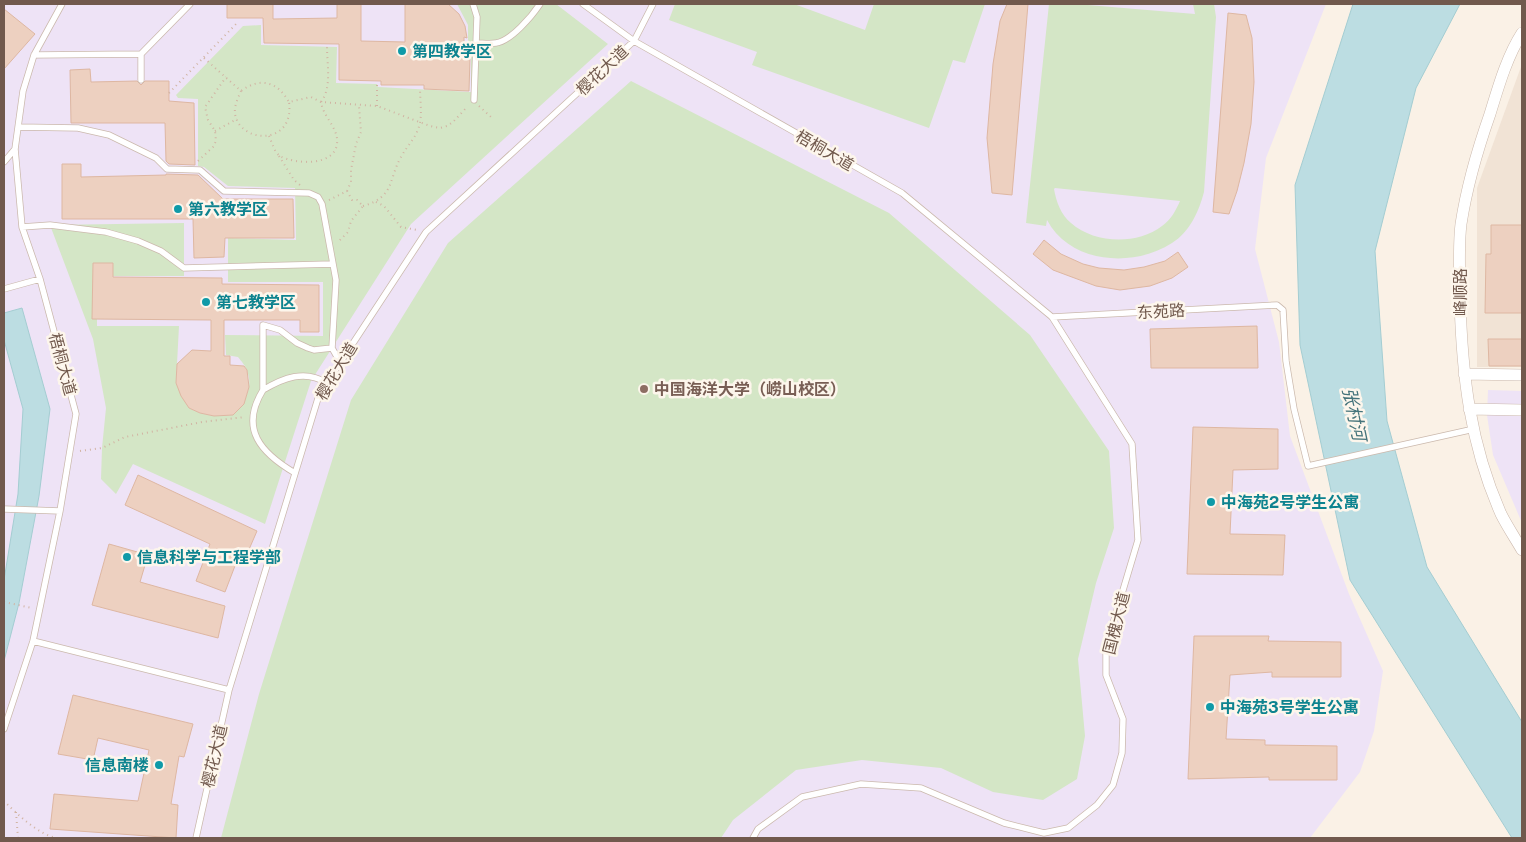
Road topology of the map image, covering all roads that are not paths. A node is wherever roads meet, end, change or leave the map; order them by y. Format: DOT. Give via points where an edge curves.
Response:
graph roads {
  1 [pos="62,4"];
  2 [pos="190,4"];
  3 [pos="473,4"];
  4 [pos="540,4"];
  5 [pos="583,4"];
  6 [pos="653,4"];
  7 [pos="1522,33"];
  8 [pos="634,41"];
  9 [pos="476,43"];
  10 [pos="141,54"];
  11 [pos="34,55"];
  12 [pos="141,80"];
  13 [pos="474,100"];
  14 [pos="18,127"];
  15 [pos="15,149"];
  16 [pos="4,162"];
  17 [pos="22,227"];
  18 [pos="333,264"];
  19 [pos="40,279"];
  20 [pos="4,289"];
  21 [pos="1052,317"];
  22 [pos="332,348"];
  23 [pos="340,362"];
  24 [pos="1464,374"];
  25 [pos="1522,376"];
  26 [pos="327,383"];
  27 [pos="263,390"];
  28 [pos="1469,409"];
  29 [pos="1522,410"];
  30 [pos="1474,429"];
  31 [pos="295,473"];
  32 [pos="5,509"];
  33 [pos="60,511"];
  34 [pos="1522,550"];
  35 [pos="33,640"];
  36 [pos="229,690"];
  37 [pos="4,730"];
  38 [pos="196,838"];
  39 [pos="753,838"];
  1 -- 11 [label="lane, 梧桐大道"];
  2 -- 10 [label="lane"];
  3 -- 9 [label="lane" via="477,17"];
  4 -- 9 [label="lane" via="532,16 498,43"];
  5 -- 8 [label="lane, 梧桐大道"];
  6 -- 8 [label="lane, 樱花大道"];
  7 -- 24 [label="street, 峰顺路" via="1472,166 1461,226"];
  8 -- 21 [label="lane, 梧桐大道" via="902,193"];
  8 -- 23 [label="lane, 樱花大道" via="426,232"];
  9 -- 13 [label="lane"];
  10 -- 11 [label="lane"];
  10 -- 12 [label="lane"];
  11 -- 14 [label="lane, 梧桐大道" via="23,91"];
  14 -- 15 [label="lane, 梧桐大道"];
  14 -- 18 [label="lane" via="78,128 109,135 156,158 167,169 200,170 224,191 309,193 318,197 322,204"];
  15 -- 16 [label="lane"];
  15 -- 17 [label="lane, 梧桐大道"];
  17 -- 18 [label="lane" via="50,224 138,240 161,251 184,268"];
  17 -- 19 [label="lane, 梧桐大道"];
  18 -- 22 [label="lane" via="336,280"];
  19 -- 20 [label="lane"];
  19 -- 33 [label="lane, 梧桐大道" via="76,414"];
  21 -- 30 [label="lane, 东苑路" via="1277,305 1283,310 1286,361 1308,466"];
  21 -- 39 [label="lane, 国槐大道" via="1132,444 1138,540 1106,647 1106,675 1122,719 1122,753 1113,785 1097,805 1068,828 1044,833 1004,823 921,788 861,784 802,797 758,829"];
  22 -- 23 [label="lane"];
  22 -- 27 [label="lane" via="314,350 296,343 280,330 263,325"];
  23 -- 26 [label="lane, 樱花大道"];
  24 -- 25 [label="street"];
  24 -- 28 [label="street, 峰顺路"];
  26 -- 27 [label="lane" via="302,375 276,382"];
  26 -- 31 [label="lane, 樱花大道" via="319,395"];
  27 -- 31 [label="lane" via="252,415 257,441 280,464"];
  28 -- 29 [label="street"];
  28 -- 30 [label="street, 峰顺路"];
  30 -- 34 [label="street, 峰顺路" via="1479,453 1502,515"];
  31 -- 36 [label="lane, 樱花大道"];
  32 -- 33 [label="lane"];
  33 -- 35 [label="lane, 梧桐大道"];
  35 -- 36 [label="lane"];
  35 -- 37 [label="lane, 梧桐大道"];
  36 -- 38 [label="lane, 樱花大道"];
}
